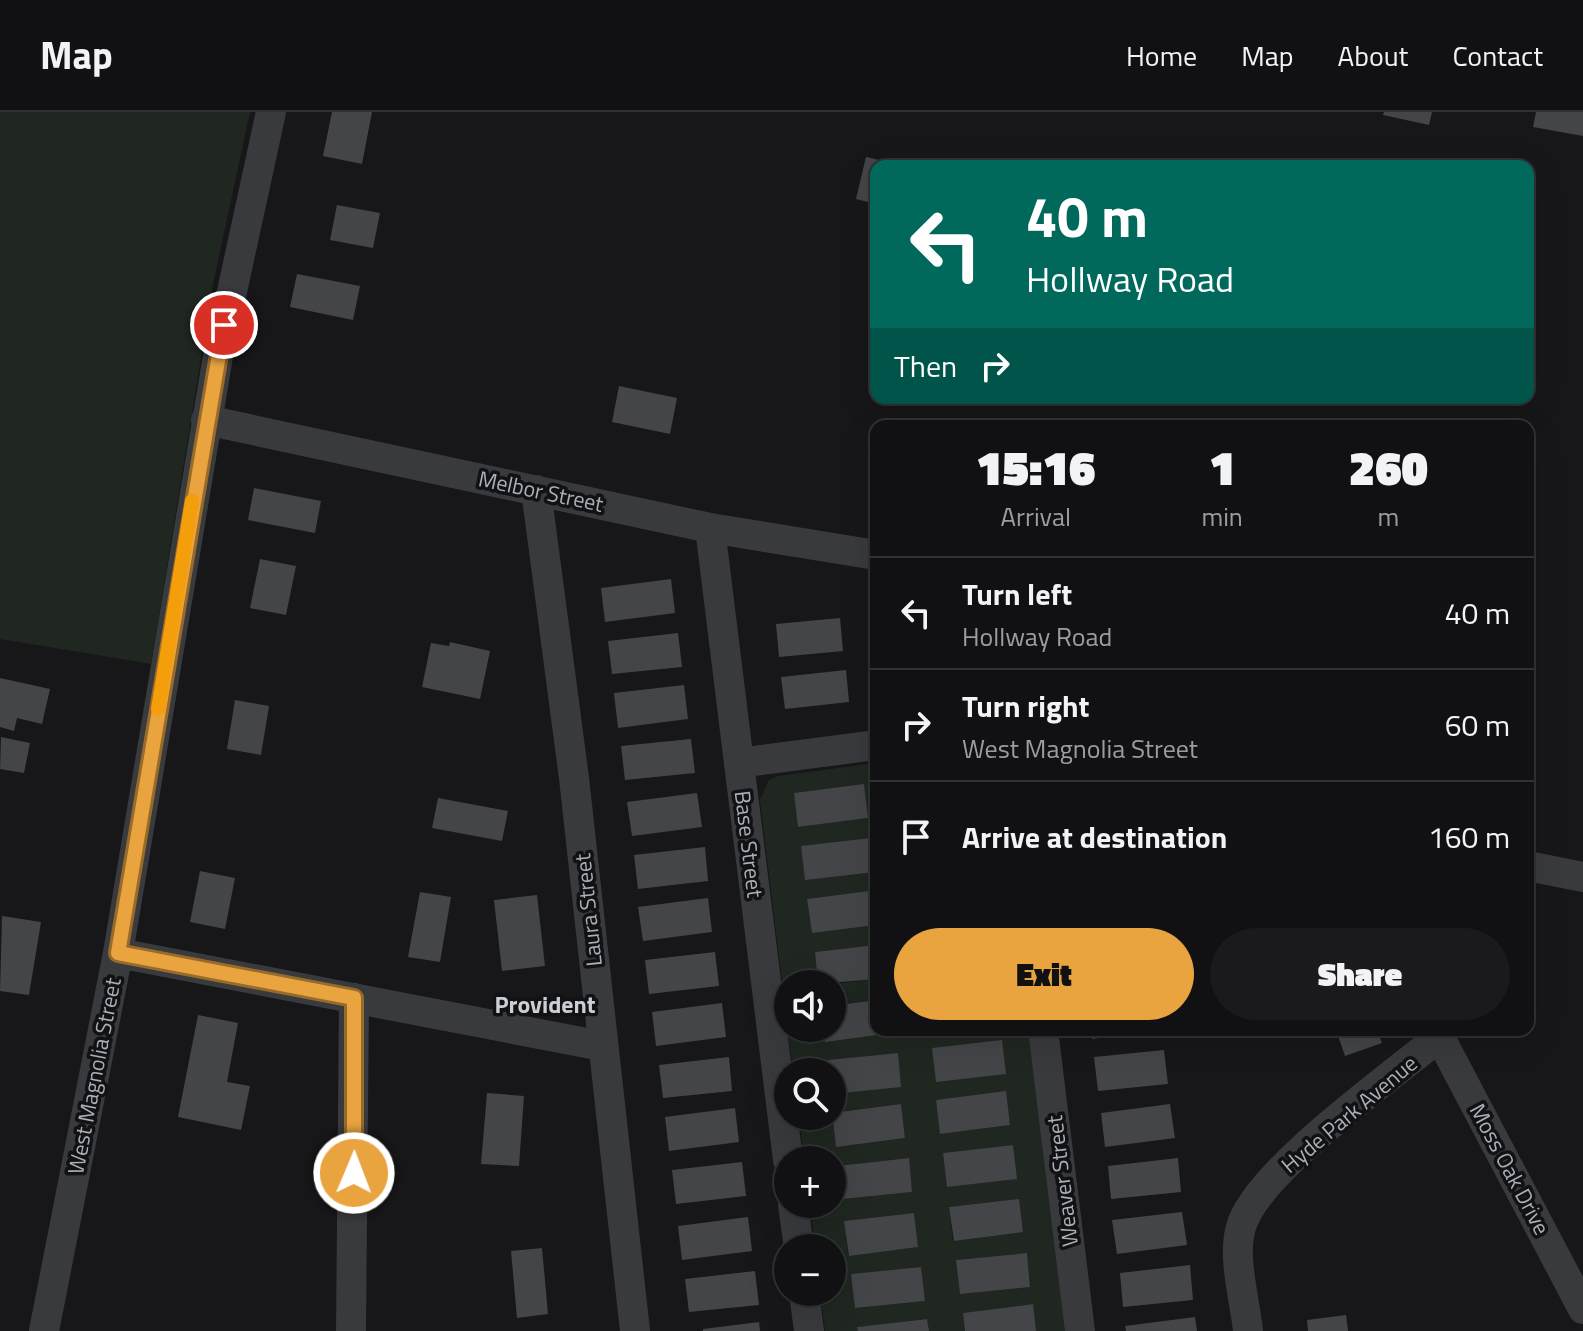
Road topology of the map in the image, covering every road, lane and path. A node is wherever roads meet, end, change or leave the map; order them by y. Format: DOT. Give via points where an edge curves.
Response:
graph roads {
  1 [pos="271,112"];
  2 [pos="206,420"];
  3 [pos="536,490"];
  4 [pos="710,528"];
  5 [pos="870,554"];
  6 [pos="870,746"];
  7 [pos="739,763"];
  8 [pos="1534,867"];
  9 [pos="1583,877"];
  10 [pos="118,953"];
  11 [pos="354,998"];
  12 [pos="1044,1036"];
  13 [pos="1435,1036"];
  14 [pos="1440,1036"];
  15 [pos="602,1046"];
  16 [pos="786,1146"];
  17 [pos="806,1306"];
  18 [pos="1583,1309"];
  19 [pos="44,1331"];
  20 [pos="351,1331"];
  21 [pos="635,1331"];
  22 [pos="809,1331"];
  23 [pos="1080,1331"];
  24 [pos="1248,1331"];
  1 -- 2 [label="street, West Magnolia Street"];
  2 -- 3 [label="street, Melbor Street"];
  2 -- 10 [label="street, West Magnolia Street"];
  3 -- 4 [label="street, Melbor Street"];
  3 -- 15 [label="street, Laura Street"];
  4 -- 5 [label="street, Melbor Street"];
  4 -- 7 [label="street, Base Street"];
  6 -- 7 [label="street"];
  7 -- 16 [label="street, Base Street"];
  8 -- 9 [label="street"];
  10 -- 11 [label="street"];
  10 -- 19 [label="street, West Magnolia Street"];
  11 -- 15 [label="street"];
  11 -- 20 [label="street"];
  12 -- 23 [label="street, Weaver Street"];
  13 -- 24 [label="street, Hyde Park Avenue" via="1283,1167 1251,1207 1238,1247"];
  14 -- 18 [label="street, Moss Oak Drive"];
  15 -- 21 [label="street, Laura Street"];
  17 -- 22 [label="street"];
}
